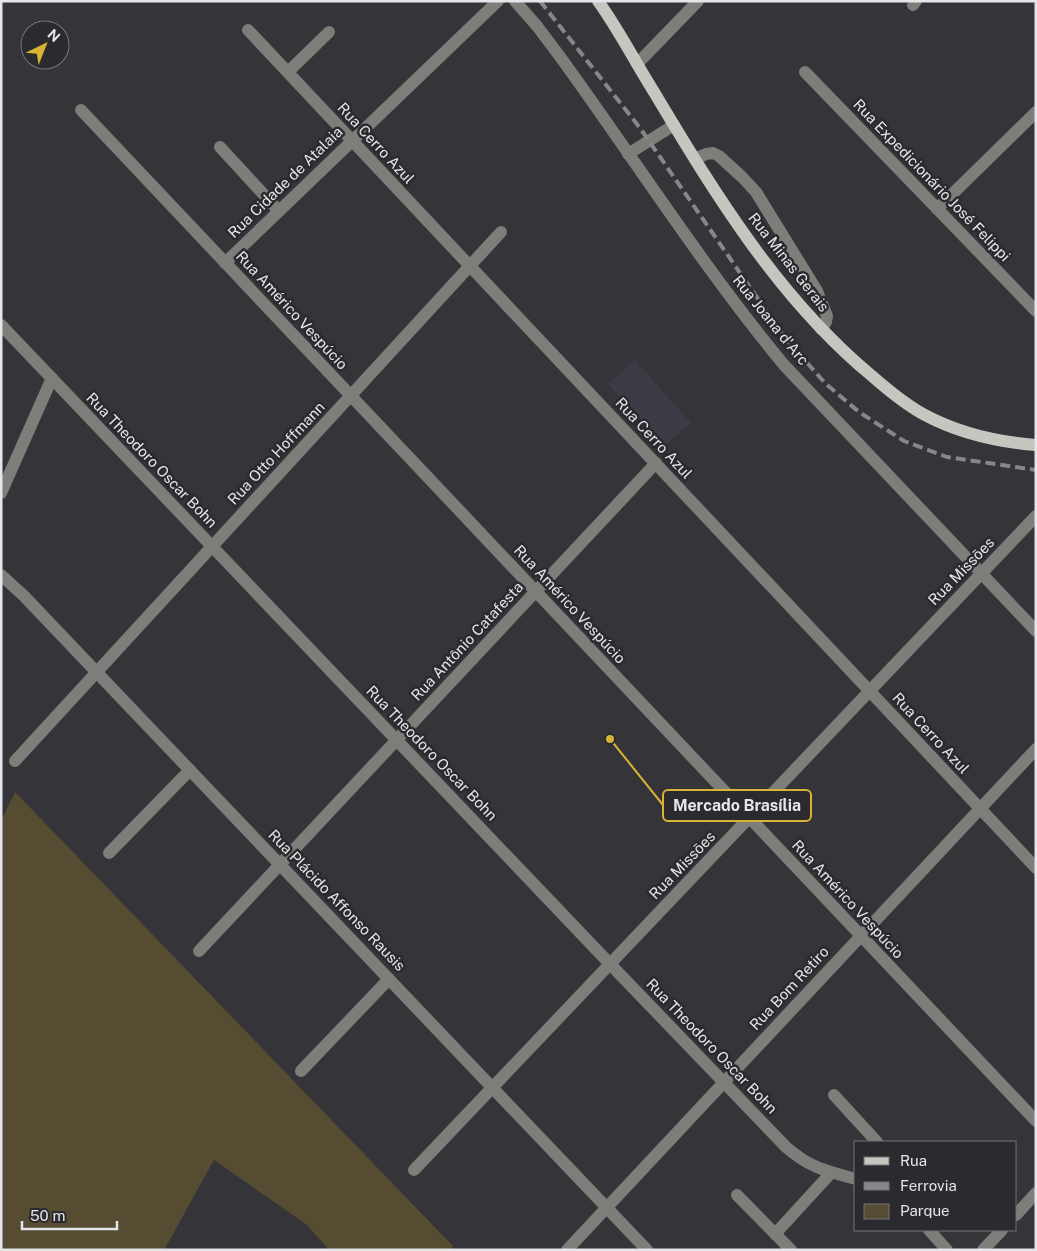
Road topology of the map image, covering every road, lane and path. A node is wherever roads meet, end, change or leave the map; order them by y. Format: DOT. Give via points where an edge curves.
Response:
graph roads {
  1 [pos="498,1"];
  2 [pos="515,1"];
  3 [pos="598,1"];
  4 [pos="698,1"];
  5 [pos="248,30"];
  6 [pos="329,32"];
  7 [pos="636,64"];
  8 [pos="288,72"];
  9 [pos="805,72"];
  10 [pos="81,110"];
  11 [pos="1036,112"];
  12 [pos="674,125"];
  13 [pos="352,141"];
  14 [pos="220,147"];
  15 [pos="628,154"];
  16 [pos="695,159"];
  17 [pos="938,209"];
  18 [pos="279,211"];
  19 [pos="501,232"];
  20 [pos="225,263"];
  21 [pos="470,266"];
  22 [pos="1036,311"];
  23 [pos="1,324"];
  24 [pos="821,329"];
  25 [pos="52,378"];
  26 [pos="351,396"];
  27 [pos="1036,446"];
  28 [pos="656,463"];
  29 [pos="1,493"];
  30 [pos="1036,516"];
  31 [pos="212,546"];
  32 [pos="981,574"];
  33 [pos="1,575"];
  34 [pos="536,592"];
  35 [pos="1036,631"];
  36 [pos="97,672"];
  37 [pos="870,691"];
  38 [pos="397,740"];
  39 [pos="1036,749"];
  40 [pos="15,761"];
  41 [pos="190,770"];
  42 [pos="980,808"];
  43 [pos="749,818"];
  44 [pos="109,853"];
  45 [pos="280,865"];
  46 [pos="1036,868"];
  47 [pos="860,935"];
  48 [pos="200,951"];
  49 [pos="610,964"];
  50 [pos="389,979"];
  51 [pos="301,1071"];
  52 [pos="723,1082"];
  53 [pos="492,1087"];
  54 [pos="834,1095"];
  55 [pos="1036,1121"];
  56 [pos="876,1141"];
  57 [pos="414,1170"];
  58 [pos="831,1173"];
  59 [pos="854,1179"];
  60 [pos="1036,1193"];
  61 [pos="737,1195"];
  62 [pos="607,1207"];
  63 [pos="1017,1214"];
  64 [pos="930,1231"];
  65 [pos="1001,1231"];
  66 [pos="775,1234"];
  67 [pos="567,1250"];
  68 [pos="647,1250"];
  69 [pos="791,1250"];
  70 [pos="947,1250"];
  71 [pos="983,1250"];
  1 -- 13 [label="street, Rua Cidade de Atalaia"];
  2 -- 15 [label="street, Rua Joana d'Arc" via="553,46"];
  3 -- 7 [label="main road, Rua Minas Gerais"];
  4 -- 7 [label="street"];
  5 -- 8 [label="street, Rua Cerro Azul"];
  6 -- 8 [label="street"];
  7 -- 12 [label="main road, Rua Minas Gerais"];
  8 -- 13 [label="street, Rua Cerro Azul"];
  9 -- 17 [label="street, Rua Expedicionário José Felippi"];
  10 -- 20 [label="street, Rua Américo Vespúcio"];
  11 -- 17 [label="street"];
  12 -- 15 [label="street"];
  12 -- 16 [label="main road, Rua Minas Gerais"];
  13 -- 18 [label="street, Rua Cidade de Atalaia"];
  13 -- 21 [label="street, Rua Cerro Azul"];
  14 -- 18 [label="street"];
  15 -- 32 [label="street, Rua Joana d'Arc" via="723,287 784,365"];
  16 -- 24 [label="main road, Rua Minas Gerais" via="783,285"];
  16 -- 24 [label="street" via="713,153 719,156 756,192 817,291 827,316"];
  17 -- 22 [label="street, Rua Expedicionário José Felippi"];
  18 -- 20 [label="street, Rua Cidade de Atalaia"];
  19 -- 21 [label="street, Rua Otto Hoffmann"];
  20 -- 26 [label="street, Rua Américo Vespúcio"];
  21 -- 26 [label="street, Rua Otto Hoffmann"];
  21 -- 28 [label="street, Rua Cerro Azul"];
  23 -- 25 [label="street, Rua Theodoro Oscar Bohn"];
  24 -- 27 [label="main road, Rua Minas Gerais" via="897,397 922,413 974,434"];
  25 -- 29 [label="street"];
  25 -- 31 [label="street, Rua Theodoro Oscar Bohn"];
  26 -- 31 [label="street, Rua Otto Hoffmann"];
  26 -- 34 [label="street, Rua Américo Vespúcio"];
  28 -- 34 [label="street, Rua Antônio Catafesta"];
  28 -- 37 [label="street, Rua Cerro Azul"];
  30 -- 32 [label="street, Rua Missões"];
  31 -- 36 [label="street, Rua Otto Hoffmann"];
  31 -- 38 [label="street, Rua Theodoro Oscar Bohn"];
  32 -- 35 [label="street, Rua Joana d'Arc"];
  32 -- 37 [label="street, Rua Missões"];
  33 -- 36 [label="street, Rua Plácido Affonso Rausis"];
  34 -- 38 [label="street, Rua Antônio Catafesta"];
  34 -- 43 [label="street, Rua Américo Vespúcio"];
  36 -- 40 [label="street, Rua Otto Hoffmann"];
  36 -- 41 [label="street, Rua Plácido Affonso Rausis"];
  37 -- 42 [label="street, Rua Cerro Azul"];
  37 -- 43 [label="street, Rua Missões"];
  38 -- 45 [label="street, Rua Antônio Catafesta"];
  38 -- 49 [label="street, Rua Theodoro Oscar Bohn"];
  39 -- 42 [label="street, Rua Bom Retiro"];
  41 -- 44 [label="street"];
  41 -- 45 [label="street, Rua Plácido Affonso Rausis"];
  42 -- 46 [label="street, Rua Cerro Azul"];
  42 -- 47 [label="street, Rua Bom Retiro"];
  43 -- 47 [label="street, Rua Américo Vespúcio"];
  43 -- 49 [label="street, Rua Missões"];
  45 -- 48 [label="street, Rua Antônio Catafesta"];
  45 -- 50 [label="street, Rua Plácido Affonso Rausis"];
  47 -- 52 [label="street, Rua Bom Retiro"];
  47 -- 55 [label="street, Rua Américo Vespúcio"];
  49 -- 52 [label="street, Rua Theodoro Oscar Bohn"];
  49 -- 53 [label="street, Rua Missões"];
  50 -- 51 [label="street"];
  50 -- 53 [label="street, Rua Plácido Affonso Rausis"];
  52 -- 58 [label="street, Rua Theodoro Oscar Bohn" via="797,1156"];
  52 -- 62 [label="street, Rua Bom Retiro"];
  53 -- 57 [label="street, Rua Missões"];
  53 -- 62 [label="street, Rua Plácido Affonso Rausis"];
  54 -- 56 [label="street"];
  58 -- 59 [label="street, Rua Theodoro Oscar Bohn"];
  58 -- 66 [label="street"];
  60 -- 63 [label="street"];
  61 -- 66 [label="street"];
  62 -- 67 [label="street, Rua Bom Retiro"];
  62 -- 68 [label="street, Rua Plácido Affonso Rausis"];
  64 -- 70 [label="street"];
  65 -- 71 [label="street"];
  66 -- 69 [label="street"];
}
